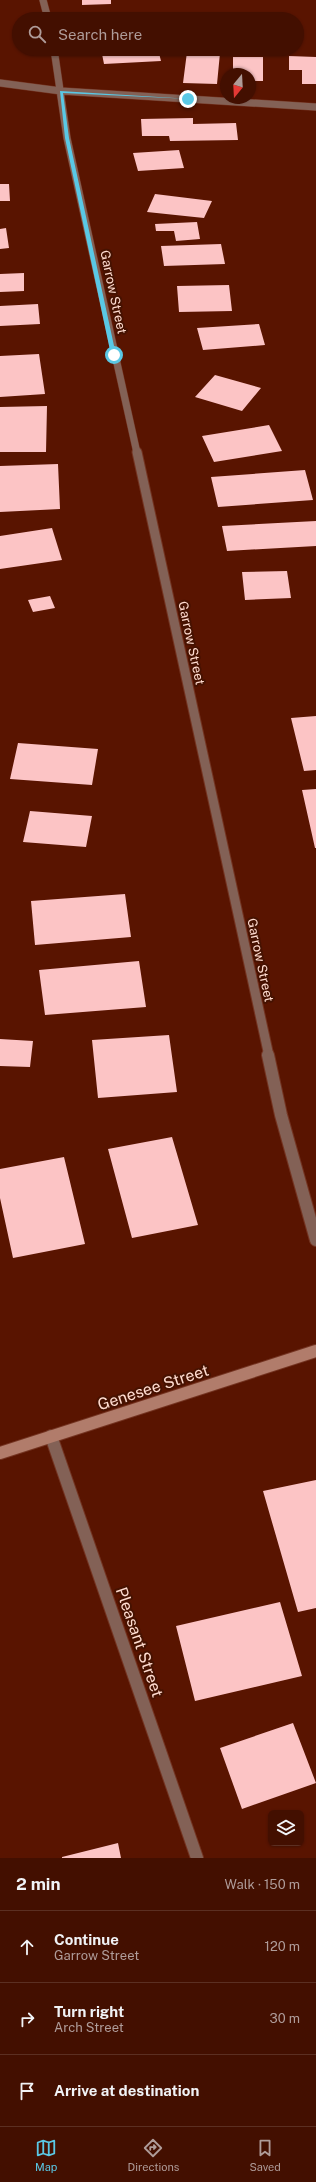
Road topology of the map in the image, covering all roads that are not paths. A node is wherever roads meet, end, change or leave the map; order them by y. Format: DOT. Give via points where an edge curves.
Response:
graph roads {
  1 [pos="43,0"];
  2 [pos="46,12"];
  3 [pos="55,56"];
  4 [pos="0,83"];
  5 [pos="61,91"];
  6 [pos="316,107"];
  7 [pos="316,1240"];
  8 [pos="316,1351"];
  9 [pos="51,1436"];
  10 [pos="0,1453"];
  11 [pos="197,1858"];
  1 -- 2 [label="street"];
  3 -- 5 [label="street, Garrow Street"];
  4 -- 5 [label="street"];
  5 -- 6 [label="street"];
  5 -- 7 [label="street, Garrow Street" via="67,138 183,659 208,784 230,872 281,1116"];
  8 -- 9 [label="main road, Genesee Street"];
  9 -- 10 [label="main road, Genesee Street"];
  9 -- 11 [label="street, Pleasant Street"];
}
